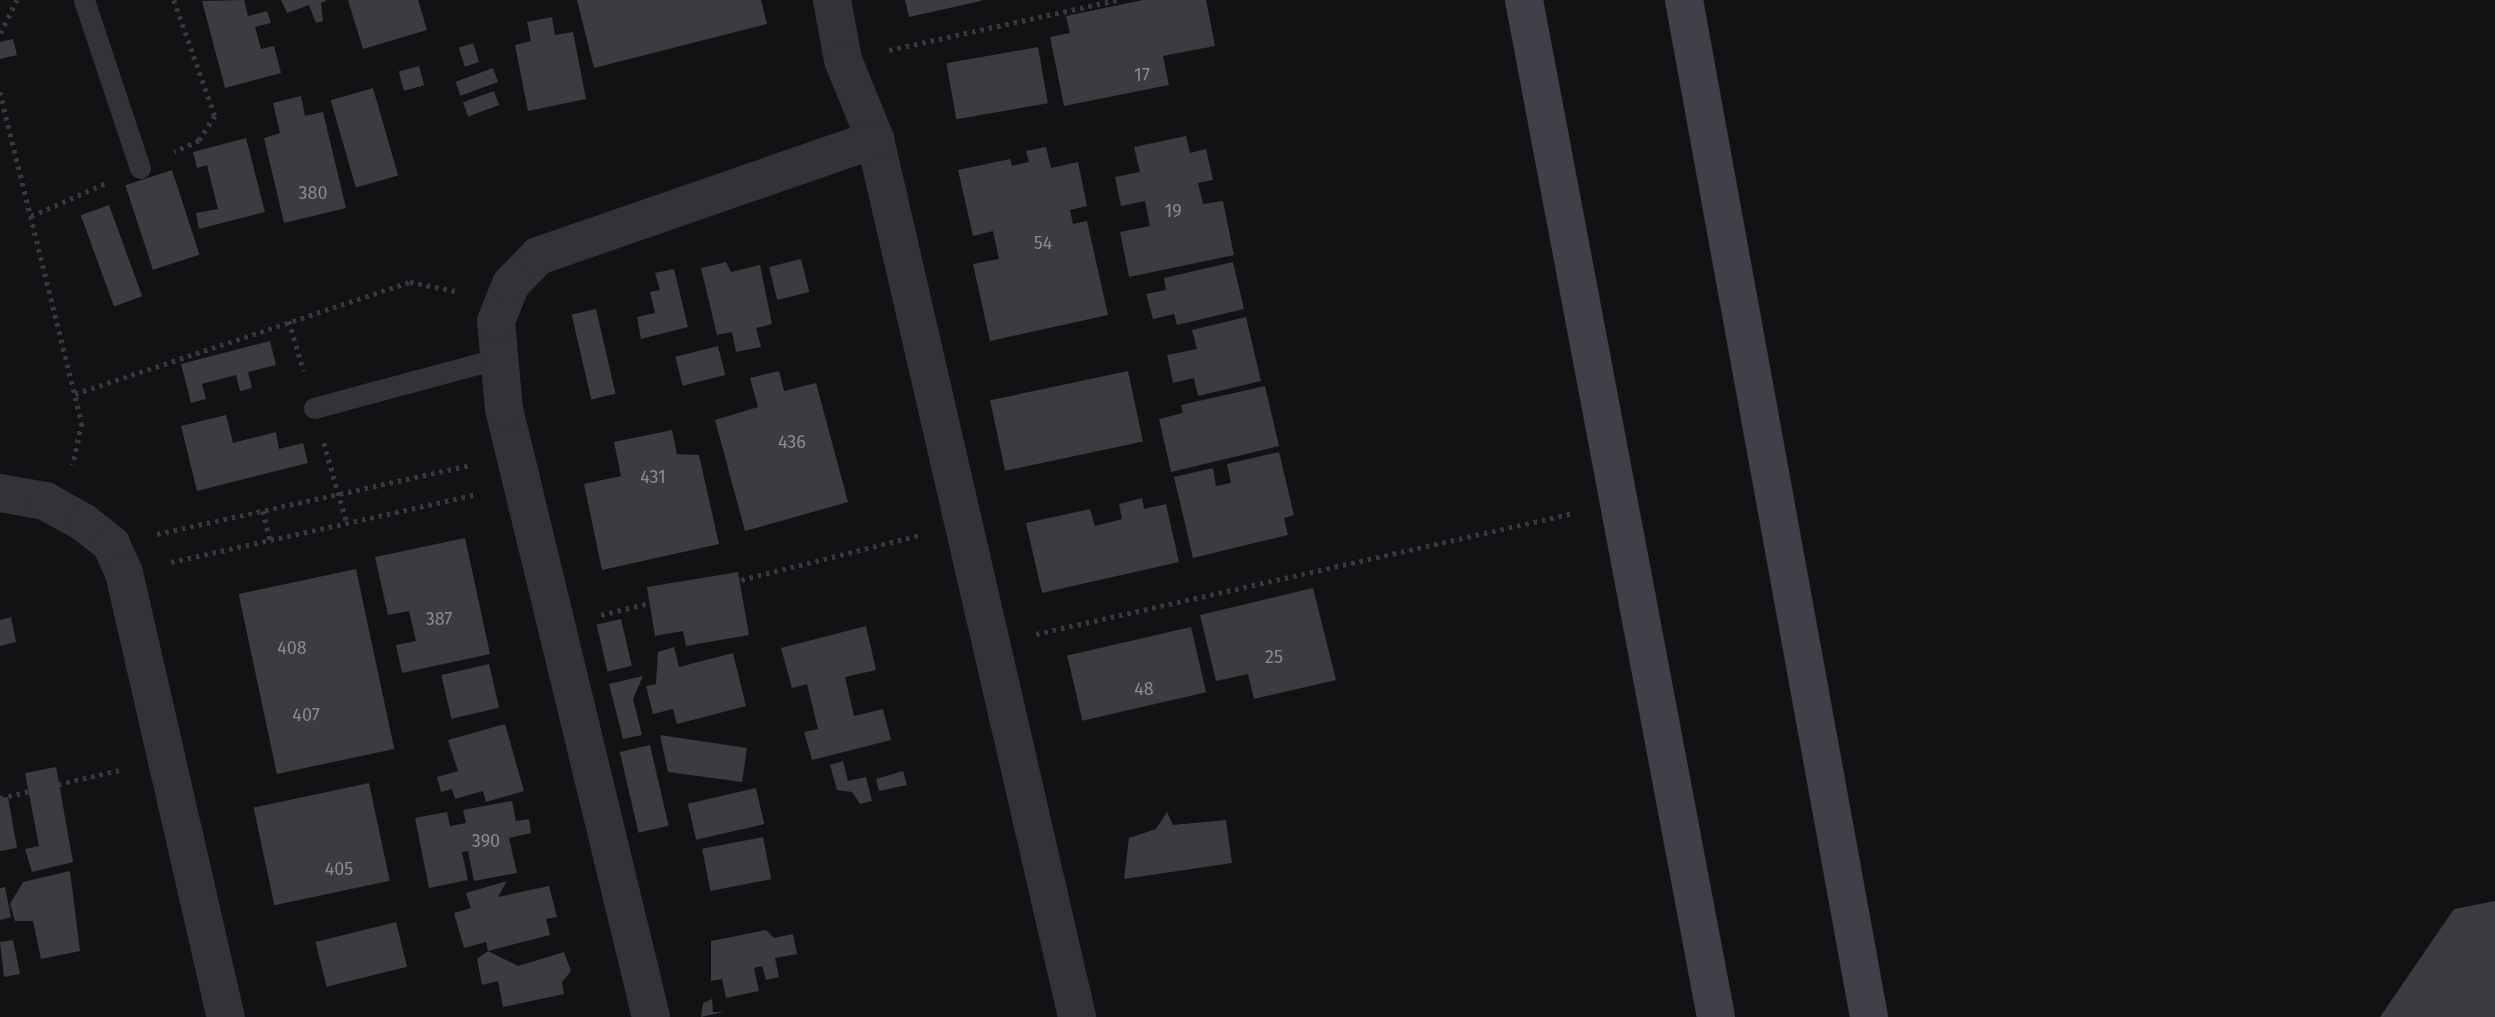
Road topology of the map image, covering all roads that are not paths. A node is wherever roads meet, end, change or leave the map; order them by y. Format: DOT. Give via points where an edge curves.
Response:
graph roads {
  1 [pos="84,0"];
  2 [pos="832,0"];
  3 [pos="1524,0"];
  4 [pos="1684,0"];
  5 [pos="875,139"];
  6 [pos="140,168"];
  7 [pos="495,359"];
  8 [pos="314,408"];
  9 [pos="0,493"];
  10 [pos="226,1017"];
  11 [pos="650,1017"];
  12 [pos="1077,1017"];
  13 [pos="1716,1017"];
  14 [pos="1869,1017"];
  1 -- 6 [label="lane"];
  2 -- 5 [label="street" via="843,60"];
  3 -- 13 [label="street"];
  4 -- 14 [label="street"];
  5 -- 7 [label="street" via="538,257 511,284 496,321"];
  5 -- 12 [label="street"];
  7 -- 8 [label="lane"];
  7 -- 11 [label="street"];
  9 -- 10 [label="street" via="45,501 117,559 168,758"];
}
